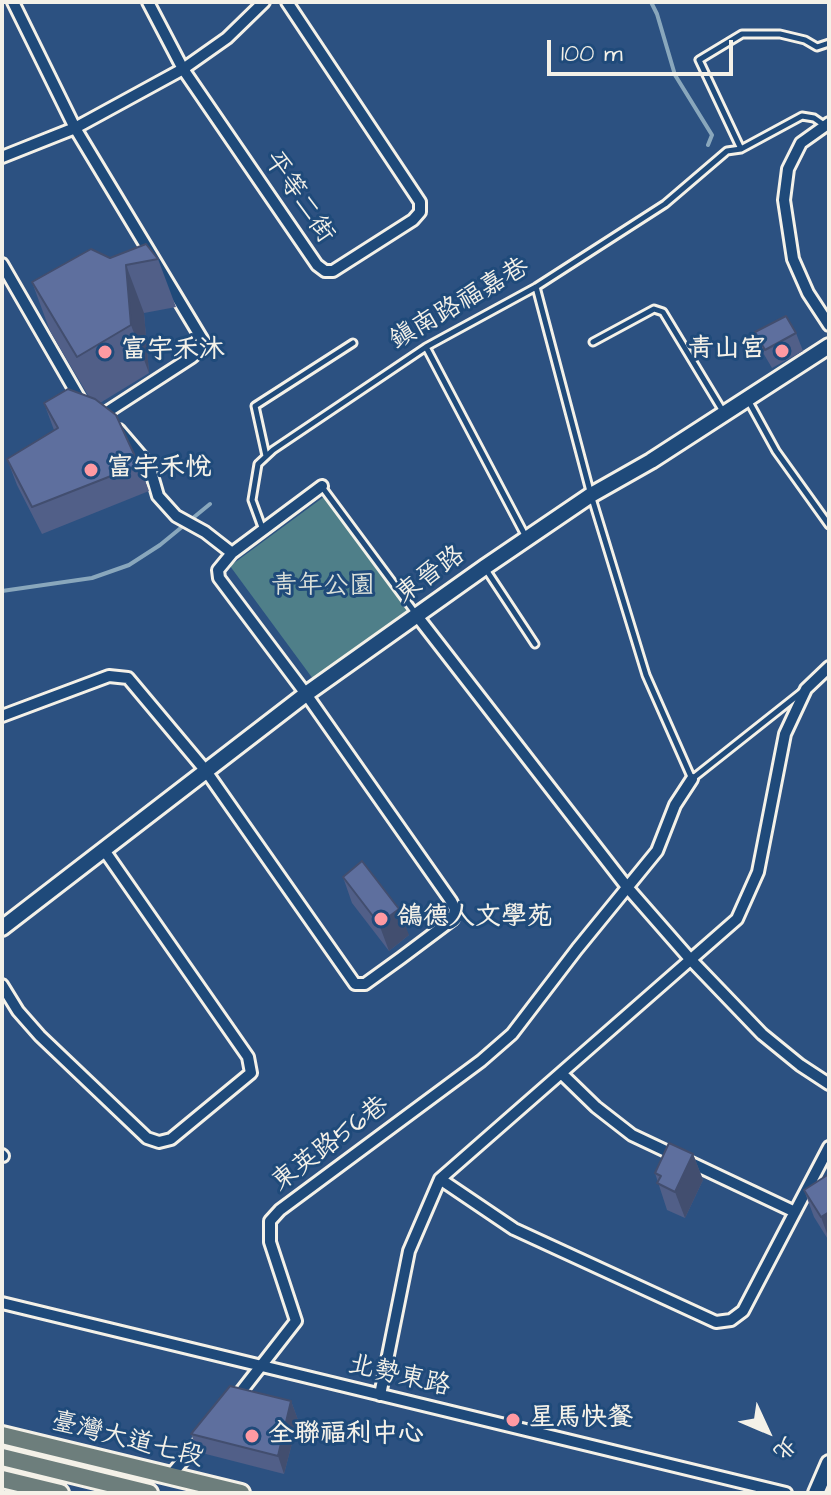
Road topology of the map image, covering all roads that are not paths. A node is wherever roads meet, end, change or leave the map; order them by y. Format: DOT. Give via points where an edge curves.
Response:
graph roads {
  1 [pos="13,2"];
  2 [pos="148,2"];
  3 [pos="264,2"];
  4 [pos="287,2"];
  5 [pos="829,43"];
  6 [pos="183,69"];
  7 [pos="827,124"];
  8 [pos="75,128"];
  9 [pos="741,149"];
  10 [pos="2,157"];
  11 [pos="2,264"];
  12 [pos="536,287"];
  13 [pos="829,325"];
  14 [pos="593,342"];
  15 [pos="353,343"];
  16 [pos="829,346"];
  17 [pos="426,347"];
  18 [pos="748,399"];
  19 [pos="104,414"];
  20 [pos="724,414"];
  21 [pos="266,457"];
  22 [pos="322,486"];
  23 [pos="591,495"];
  24 [pos="829,525"];
  25 [pos="264,531"];
  26 [pos="527,539"];
  27 [pos="232,553"];
  28 [pos="485,567"];
  29 [pos="417,616"];
  30 [pos="535,644"];
  31 [pos="829,667"];
  32 [pos="806,689"];
  33 [pos="306,694"];
  34 [pos="2,716"];
  35 [pos="206,771"];
  36 [pos="692,779"];
  37 [pos="104,850"];
  38 [pos="627,887"];
  39 [pos="2,928"];
  40 [pos="690,959"];
  41 [pos="2,985"];
  42 [pos="561,1073"];
  43 [pos="829,1084"];
  44 [pos="829,1147"];
  45 [pos="440,1179"];
  46 [pos="806,1205"];
  47 [pos="795,1212"];
  48 [pos="2,1303"];
  49 [pos="261,1368"];
  50 [pos="380,1395"];
  51 [pos="231,1404"];
  52 [pos="210,1428"];
  53 [pos="2,1435"];
  54 [pos="2,1457"];
  55 [pos="829,1463"];
  56 [pos="170,1476"];
  57 [pos="2,1479"];
  58 [pos="60,1493"];
  59 [pos="149,1493"];
  60 [pos="241,1493"];
  61 [pos="786,1493"];
  62 [pos="816,1493"];
  1 -- 8 [label="street"];
  2 -- 6 [label="street, 平等二街"];
  3 -- 6 [label="street" via="227,38"];
  4 -- 6 [label="street, 平等二街" via="420,202 413,220 333,271 325,271"];
  5 -- 9 [label="lane" via="817,47 780,34 742,34 699,60"];
  6 -- 8 [label="street"];
  7 -- 9 [label="lane, 鎮南路福嘉巷" via="802,116"];
  7 -- 13 [label="street, 鎮南路福嘉巷" via="801,143 788,169 784,200 793,259"];
  8 -- 10 [label="street"];
  8 -- 19 [label="street" via="202,339 192,357"];
  9 -- 12 [label="lane, 鎮南路福嘉巷" via="727,151 665,204"];
  11 -- 19 [label="street" via="85,408"];
  12 -- 17 [label="lane, 鎮南路福嘉巷"];
  12 -- 23 [label="lane"];
  14 -- 20 [label="lane" via="654,309 663,312"];
  15 -- 21 [label="lane" via="255,406"];
  16 -- 18 [label="street, 東晉路"];
  17 -- 21 [label="lane, 鎮南路福嘉巷"];
  17 -- 26 [label="lane"];
  18 -- 20 [label="street, 東晉路"];
  18 -- 24 [label="lane" via="776,451"];
  19 -- 27 [label="street" via="140,452 158,496 176,516"];
  20 -- 23 [label="street, 東晉路"];
  21 -- 25 [label="lane" via="258,464 252,500"];
  22 -- 25 [label="street"];
  22 -- 29 [label="lane"];
  23 -- 26 [label="street, 東晉路"];
  23 -- 36 [label="lane" via="646,675"];
  25 -- 27 [label="street"];
  26 -- 28 [label="street, 東晉路"];
  27 -- 33 [label="street" via="218,570 219,578"];
  28 -- 29 [label="street, 東晉路"];
  28 -- 30 [label="lane"];
  29 -- 33 [label="street, 東晉路"];
  29 -- 38 [label="street"];
  31 -- 32 [label="street"];
  32 -- 36 [label="lane"];
  32 -- 40 [label="street" via="785,734 758,872 737,919"];
  33 -- 35 [label="street, 東晉路"];
  33 -- 35 [label="street" via="455,909 453,919 365,984 355,984"];
  34 -- 35 [label="street" via="109,676 128,678"];
  35 -- 37 [label="street, 東晉路"];
  36 -- 38 [label="street" via="657,851"];
  37 -- 39 [label="street, 東晉路"];
  37 -- 41 [label="street" via="248,1057 251,1073 171,1139 147,1138 40,1036"];
  38 -- 40 [label="street"];
  38 -- 49 [label="street, 東英路56巷" via="512,1034 270,1221 270,1242 296,1321"];
  40 -- 42 [label="street"];
  40 -- 43 [label="street" via="762,1034"];
  42 -- 45 [label="street"];
  42 -- 47 [label="street" via="632,1135"];
  44 -- 47 [label="street"];
  45 -- 47 [label="street" via="514,1229 716,1322 743,1311"];
  45 -- 50 [label="street" via="409,1251"];
  46 -- 47 [label="lane"];
  48 -- 49 [label="street, 北勢東路"];
  49 -- 50 [label="street, 北勢東路"];
  49 -- 51 [label="street, 東英路56巷"];
  50 -- 61 [label="street, 北勢東路"];
  52 -- 56 [label="street"];
  53 -- 56 [label="main road, 臺灣大道七段"];
  54 -- 59 [label="main road, 臺灣大道七段"];
  55 -- 62 [label="street"];
  56 -- 60 [label="main road, 臺灣大道七段"];
  57 -- 58 [label="main road"];
}
